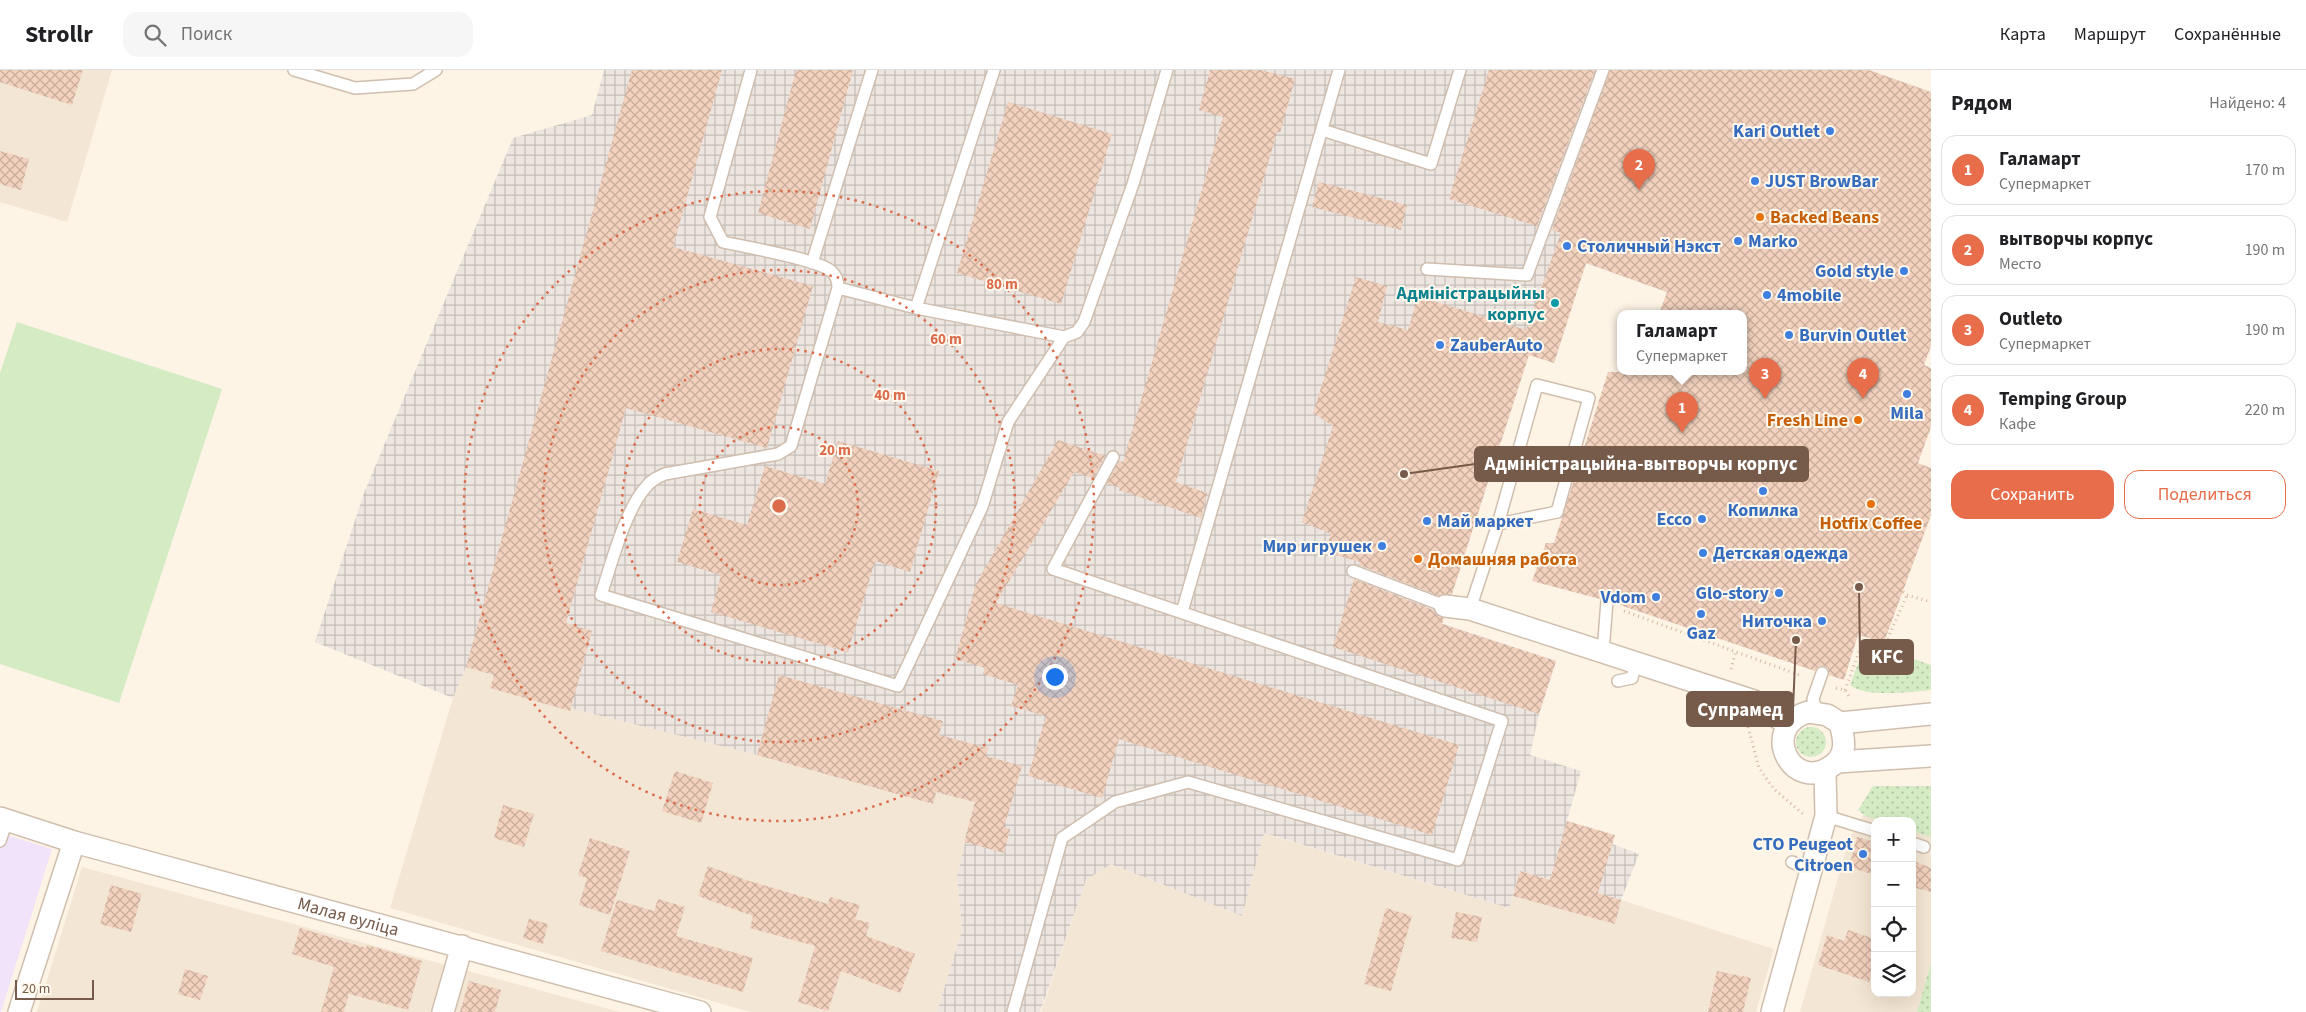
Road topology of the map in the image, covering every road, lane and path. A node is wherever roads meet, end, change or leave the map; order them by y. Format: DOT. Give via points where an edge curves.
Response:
graph roads {
  1 [pos="294,70"];
  2 [pos="436,70"];
  3 [pos="751,70"];
  4 [pos="872,70"];
  5 [pos="994,70"];
  6 [pos="1167,70"];
  7 [pos="1339,70"];
  8 [pos="1460,70"];
  9 [pos="1603,70"];
  10 [pos="1322,130"];
  11 [pos="812,262"];
  12 [pos="1427,269"];
  13 [pos="838,288"];
  14 [pos="916,308"];
  15 [pos="1064,337"];
  16 [pos="1112,457"];
  17 [pos="1498,524"];
  18 [pos="1353,571"];
  19 [pos="1903,592"];
  20 [pos="1907,595"];
  21 [pos="1931,602"];
  22 [pos="1606,603"];
  23 [pos="1446,606"];
  24 [pos="1470,609"];
  25 [pos="1182,612"];
  26 [pos="1603,652"];
  27 [pos="1636,661"];
  28 [pos="1820,678"];
  29 [pos="1618,681"];
  30 [pos="1817,712"];
  31 [pos="1931,714"];
  32 [pos="1840,723"];
  33 [pos="1788,725"];
  34 [pos="1931,756"];
  35 [pos="1831,767"];
  36 [pos="1826,816"];
  37 [pos="2,827"];
  38 [pos="1871,830"];
  39 [pos="74,842"];
  40 [pos="1916,844"];
  41 [pos="1924,847"];
  42 [pos="1792,862"];
  43 [pos="1812,871"];
  44 [pos="462,946"];
  45 [pos="19,1012"];
  46 [pos="443,1012"];
  47 [pos="700,1012"];
  48 [pos="1014,1012"];
  49 [pos="1772,1012"];
  1 -- 2 [label="lane" via="355,88 413,84"];
  3 -- 11 [label="lane" via="710,217 723,242"];
  4 -- 11 [label="lane"];
  5 -- 14 [label="lane"];
  6 -- 15 [label="lane" via="1133,184 1084,322 1076,332"];
  7 -- 10 [label="lane"];
  8 -- 10 [label="lane" via="1431,164"];
  9 -- 12 [label="lane" via="1527,275"];
  10 -- 25 [label="lane"];
  11 -- 13 [label="lane" via="831,271"];
  13 -- 14 [label="lane"];
  13 -- 15 [label="lane" via="791,446 778,454 666,474 654,479 645,487 625,524 601,595 898,686 982,507 1008,422"];
  14 -- 15 [label="lane"];
  16 -- 25 [label="lane" via="1053,569"];
  17 -- 17 [label="lane" via="1537,385 1589,398 1557,512"];
  17 -- 24 [label="lane"];
  18 -- 23 [label="lane"];
  19 -- 20 [label="path"];
  20 -- 21 [label="path"];
  20 -- 28 [label="path" via="1883,649 1863,641 1845,690"];
  22 -- 26 [label="lane"];
  22 -- 28 [label="path"];
  23 -- 24 [label="street"];
  24 -- 26 [label="street"];
  25 -- 48 [label="lane" via="1502,721 1458,860 1188,782 1115,802 1062,838"];
  26 -- 27 [label="street"];
  27 -- 29 [label="lane" via="1632,678"];
  27 -- 33 [label="street" via="1754,700"];
  28 -- 30 [label="lane" via="1814,699"];
  30 -- 32 [label="street"];
  30 -- 33 [label="street" via="1801,714"];
  31 -- 32 [label="street"];
  32 -- 35 [label="street" via="1844,742"];
  33 -- 35 [label="street" via="1783,747 1789,762 1809,773"];
  34 -- 35 [label="street"];
  35 -- 36 [label="street"];
  36 -- 38 [label="lane"];
  36 -- 43 [label="street"];
  37 -- 39 [label="street, Малая вуліца"];
  39 -- 44 [label="street, Малая вуліца"];
  39 -- 45 [label="street"];
  40 -- 41 [label="lane"];
  42 -- 43 [label="lane"];
  43 -- 49 [label="street"];
  44 -- 46 [label="street"];
  44 -- 47 [label="street, Малая вуліца"];
}
